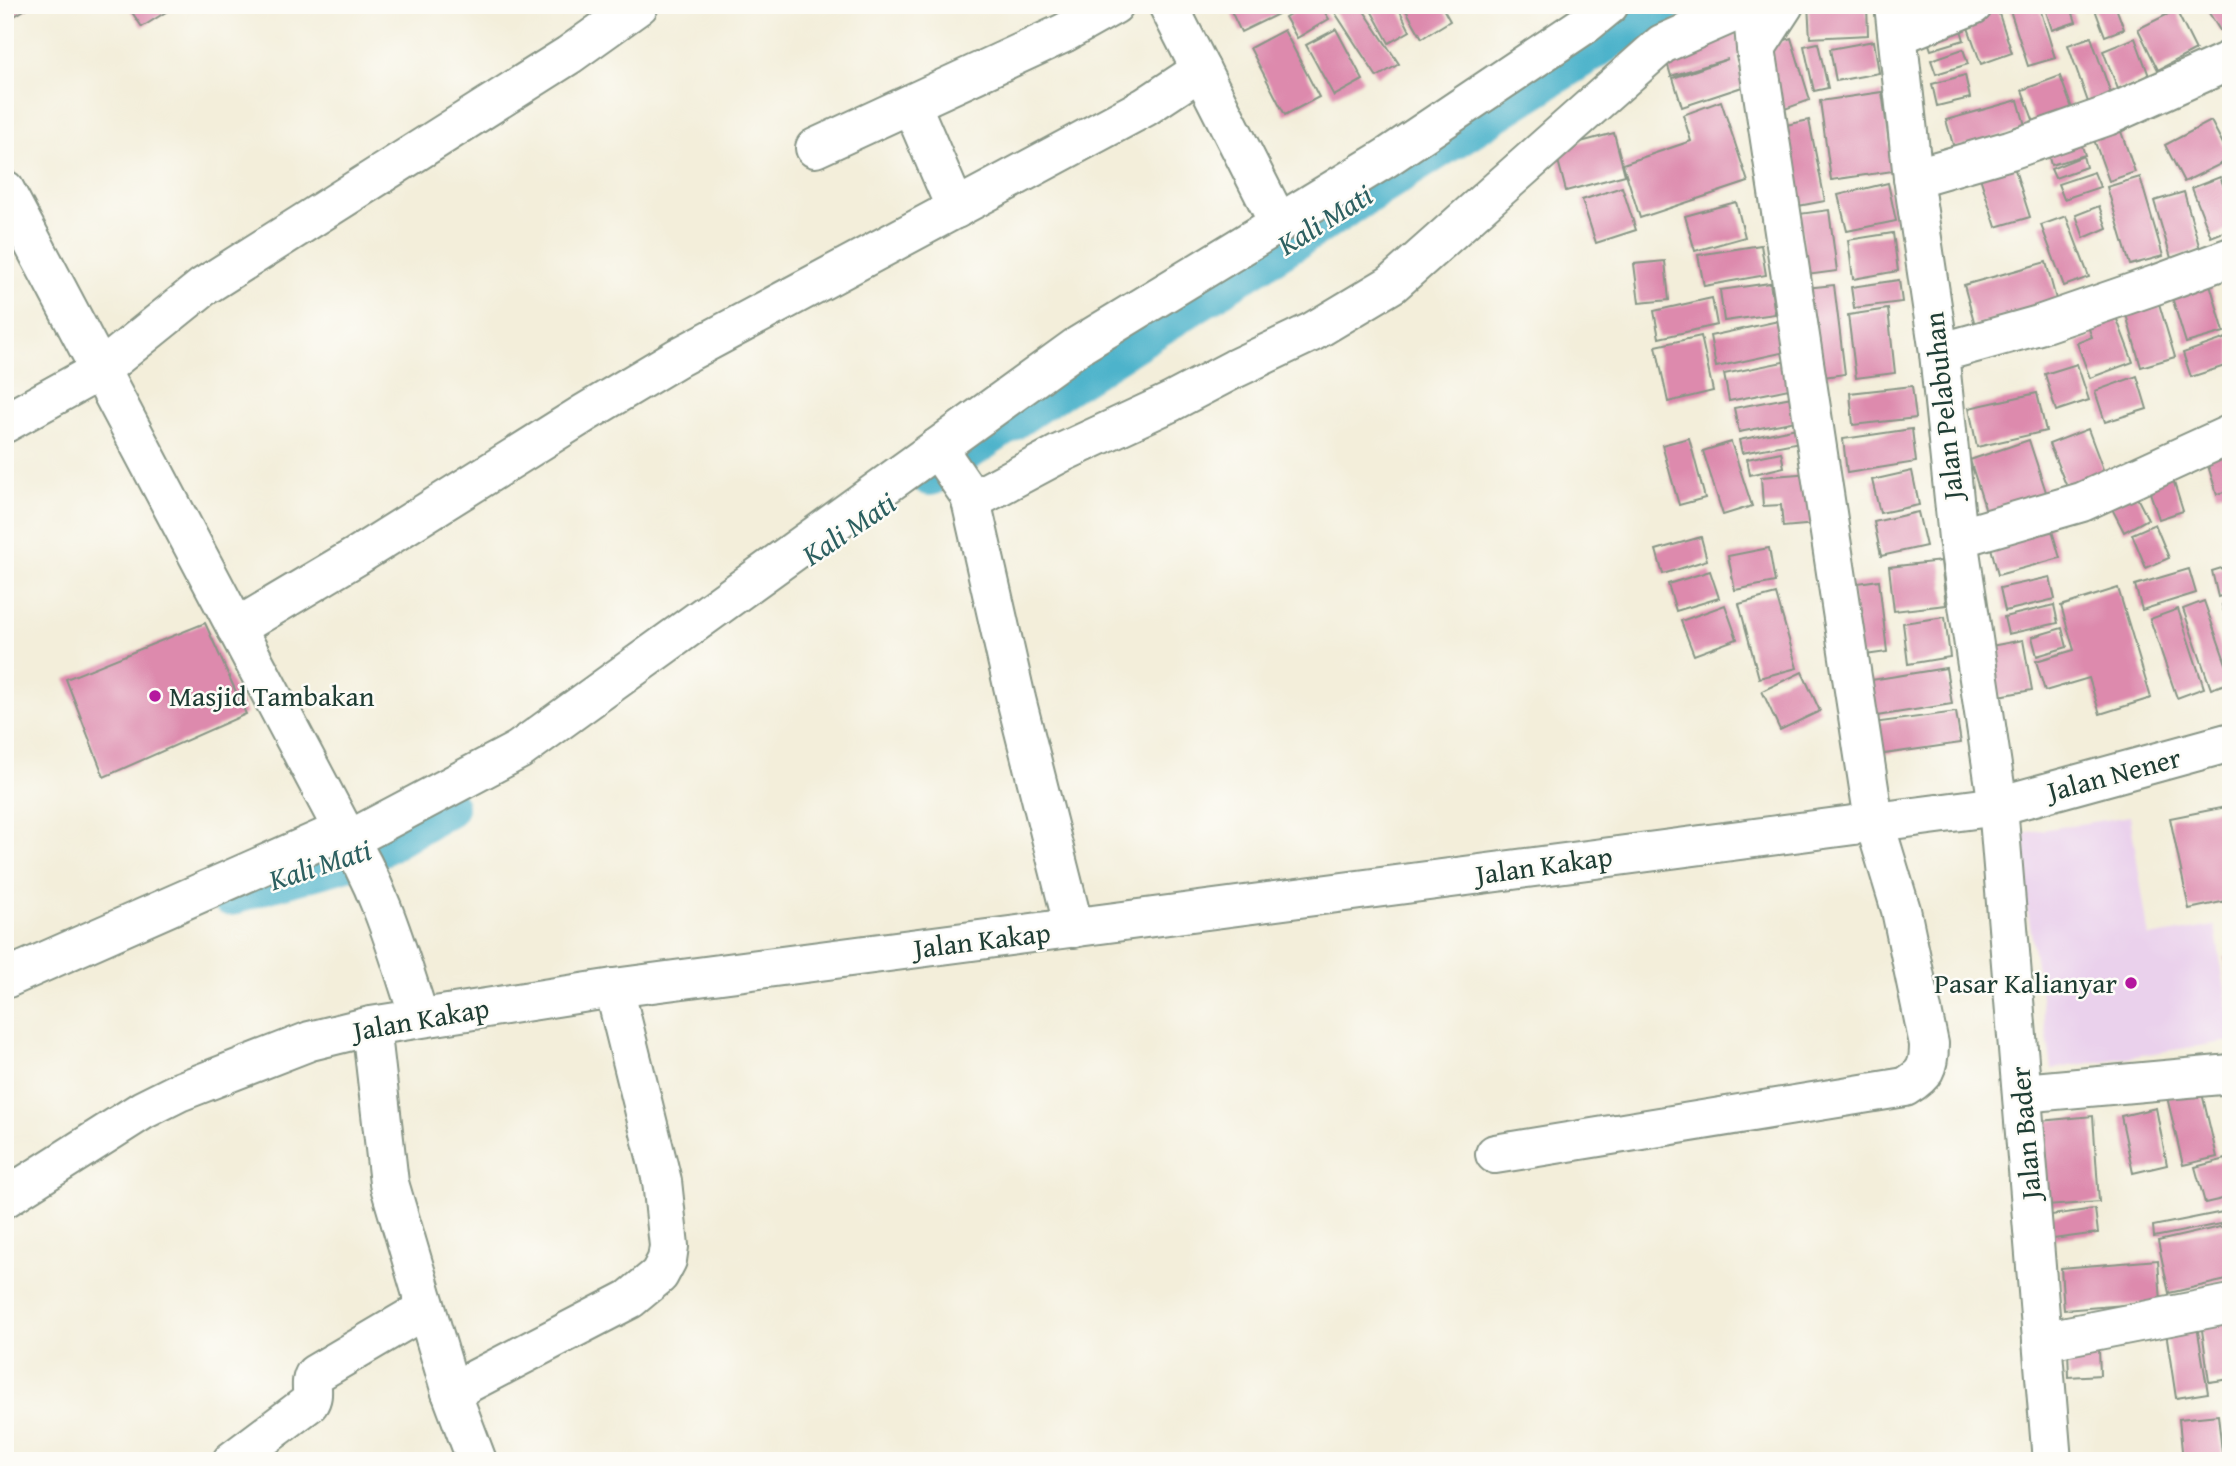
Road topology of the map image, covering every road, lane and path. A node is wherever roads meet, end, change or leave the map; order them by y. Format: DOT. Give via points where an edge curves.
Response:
graph roads {
  1 [pos="639,5"];
  2 [pos="1114,5"];
  3 [pos="1169,5"];
  4 [pos="1609,5"];
  5 [pos="1751,5"];
  6 [pos="1784,5"];
  7 [pos="1973,5"];
  8 [pos="1896,20"];
  9 [pos="1756,48"];
  10 [pos="2231,60"];
  11 [pos="1201,70"];
  12 [pos="911,104"];
  13 [pos="815,148"];
  14 [pos="1913,178"];
  15 [pos="5,190"];
  16 [pos="956,209"];
  17 [pos="1278,222"];
  18 [pos="2231,257"];
  19 [pos="1939,353"];
  20 [pos="99,371"];
  21 [pos="5,424"];
  22 [pos="2231,434"];
  23 [pos="940,453"];
  24 [pos="970,496"];
  25 [pos="1958,538"];
  26 [pos="236,628"];
  27 [pos="2231,742"];
  28 [pos="1998,806"];
  29 [pos="1874,821"];
  30 [pos="349,840"];
  31 [pos="1074,928"];
  32 [pos="5,979"];
  33 [pos="614,988"];
  34 [pos="419,1017"];
  35 [pos="370,1026"];
  36 [pos="2231,1074"];
  37 [pos="2022,1093"];
  38 [pos="1495,1154"];
  39 [pos="5,1198"];
  40 [pos="2231,1304"];
  41 [pos="425,1309"];
  42 [pos="2042,1341"];
  43 [pos="451,1392"];
  44 [pos="232,1461"];
  45 [pos="477,1461"];
  46 [pos="2052,1461"];
  1 -- 20 [label="street" via="569,55 203,287"];
  2 -- 12 [label="street"];
  3 -- 11 [label="street"];
  4 -- 17 [label="street" via="1386,158"];
  5 -- 9 [label="street"];
  5 -- 24 [label="street" via="1662,44 1392,284 1312,332"];
  6 -- 9 [label="street"];
  7 -- 8 [label="street"];
  8 -- 14 [label="street, Jalan Pelabuhan"];
  9 -- 29 [label="street"];
  10 -- 14 [label="street" via="2107,116"];
  11 -- 16 [label="street" via="1145,107"];
  11 -- 17 [label="street"];
  12 -- 13 [label="street"];
  12 -- 16 [label="street"];
  14 -- 19 [label="street, Jalan Pelabuhan"];
  15 -- 20 [label="street"];
  16 -- 26 [label="street" via="677,358"];
  17 -- 23 [label="street" via="1078,346"];
  18 -- 19 [label="street" via="2039,325"];
  19 -- 25 [label="street, Jalan Pelabuhan"];
  20 -- 21 [label="street"];
  20 -- 26 [label="street"];
  22 -- 25 [label="street" via="2082,502"];
  23 -- 24 [label="street"];
  23 -- 30 [label="street" via="519,750"];
  24 -- 31 [label="street"];
  25 -- 28 [label="street, Jalan Pelabuhan"];
  26 -- 30 [label="street"];
  27 -- 28 [label="street, Jalan Nener"];
  28 -- 29 [label="street, Jalan Kakap"];
  28 -- 37 [label="street, Jalan Bader"];
  29 -- 31 [label="street, Jalan Kakap"];
  29 -- 38 [label="street" via="1901,910 1929,1044 1920,1077 1905,1087"];
  30 -- 32 [label="street"];
  30 -- 34 [label="street" via="387,919"];
  31 -- 33 [label="street, Jalan Kakap"];
  33 -- 34 [label="street, Jalan Kakap"];
  33 -- 43 [label="street" via="662,1181 667,1260 659,1275 630,1299"];
  34 -- 35 [label="street, Jalan Kakap"];
  35 -- 39 [label="street, Jalan Kakap" via="310,1041 179,1092"];
  35 -- 41 [label="street" via="389,1183"];
  36 -- 37 [label="street"];
  37 -- 42 [label="street, Jalan Bader"];
  40 -- 42 [label="street"];
  41 -- 43 [label="street"];
  41 -- 44 [label="street" via="315,1374 309,1403"];
  42 -- 46 [label="street, Jalan Bader"];
  43 -- 45 [label="street"];
}
